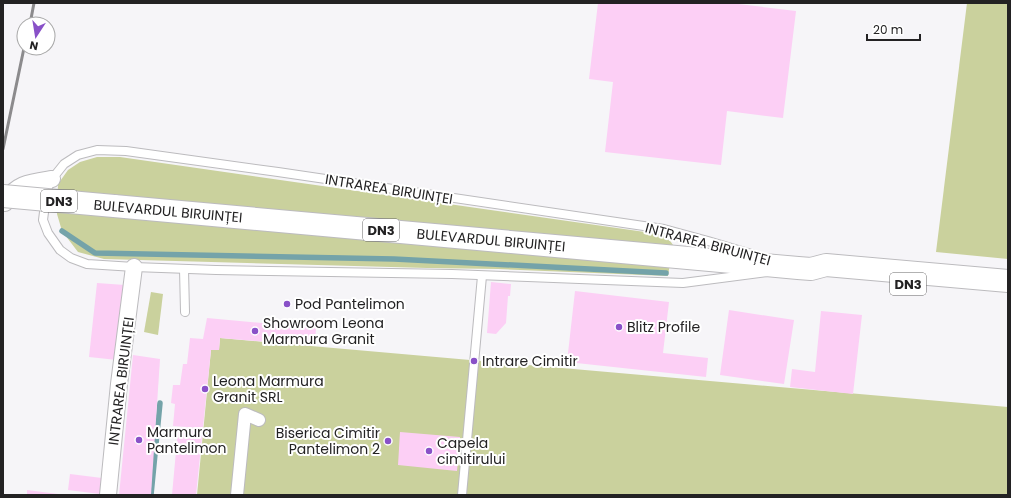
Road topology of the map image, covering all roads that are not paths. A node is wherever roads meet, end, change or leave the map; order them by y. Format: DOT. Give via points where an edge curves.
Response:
graph roads {
  1 [pos="52,179"];
  2 [pos="3,196"];
  3 [pos="3,206"];
  4 [pos="134,267"];
  5 [pos="804,268"];
  6 [pos="184,269"];
  7 [pos="482,276"];
  8 [pos="1008,281"];
  9 [pos="1008,293"];
  10 [pos="185,312"];
  11 [pos="259,420"];
  12 [pos="108,495"];
  13 [pos="237,495"];
  14 [pos="462,495"];
  1 -- 3 [label="street" via="30,182 18,187"];
  1 -- 4 [label="lane, INTRAREA BIRUINȚEI" via="47,189 43,220 48,233 60,250 71,258 87,264"];
  1 -- 5 [label="lane, INTRAREA BIRUINȚEI" via="64,164 78,155 97,150 126,151 664,229"];
  2 -- 5 [label="main road, BULEVARDUL BIRUINȚEI / DN3, bridge"];
  4 -- 6 [label="lane, INTRAREA BIRUINȚEI"];
  4 -- 12 [label="street, INTRAREA BIRUINȚEI"];
  5 -- 7 [label="lane, INTRAREA BIRUINȚEI" via="683,283"];
  5 -- 8 [label="main road, BULEVARDUL BIRUINȚEI / DN3" via="826,265"];
  5 -- 9 [label="main road, BULEVARDUL BIRUINȚEI / DN3" via="824,277"];
  6 -- 7 [label="lane, INTRAREA BIRUINȚEI"];
  6 -- 10 [label="lane"];
  7 -- 14 [label="lane"];
  11 -- 13 [label="street" via="245,414"];
}
